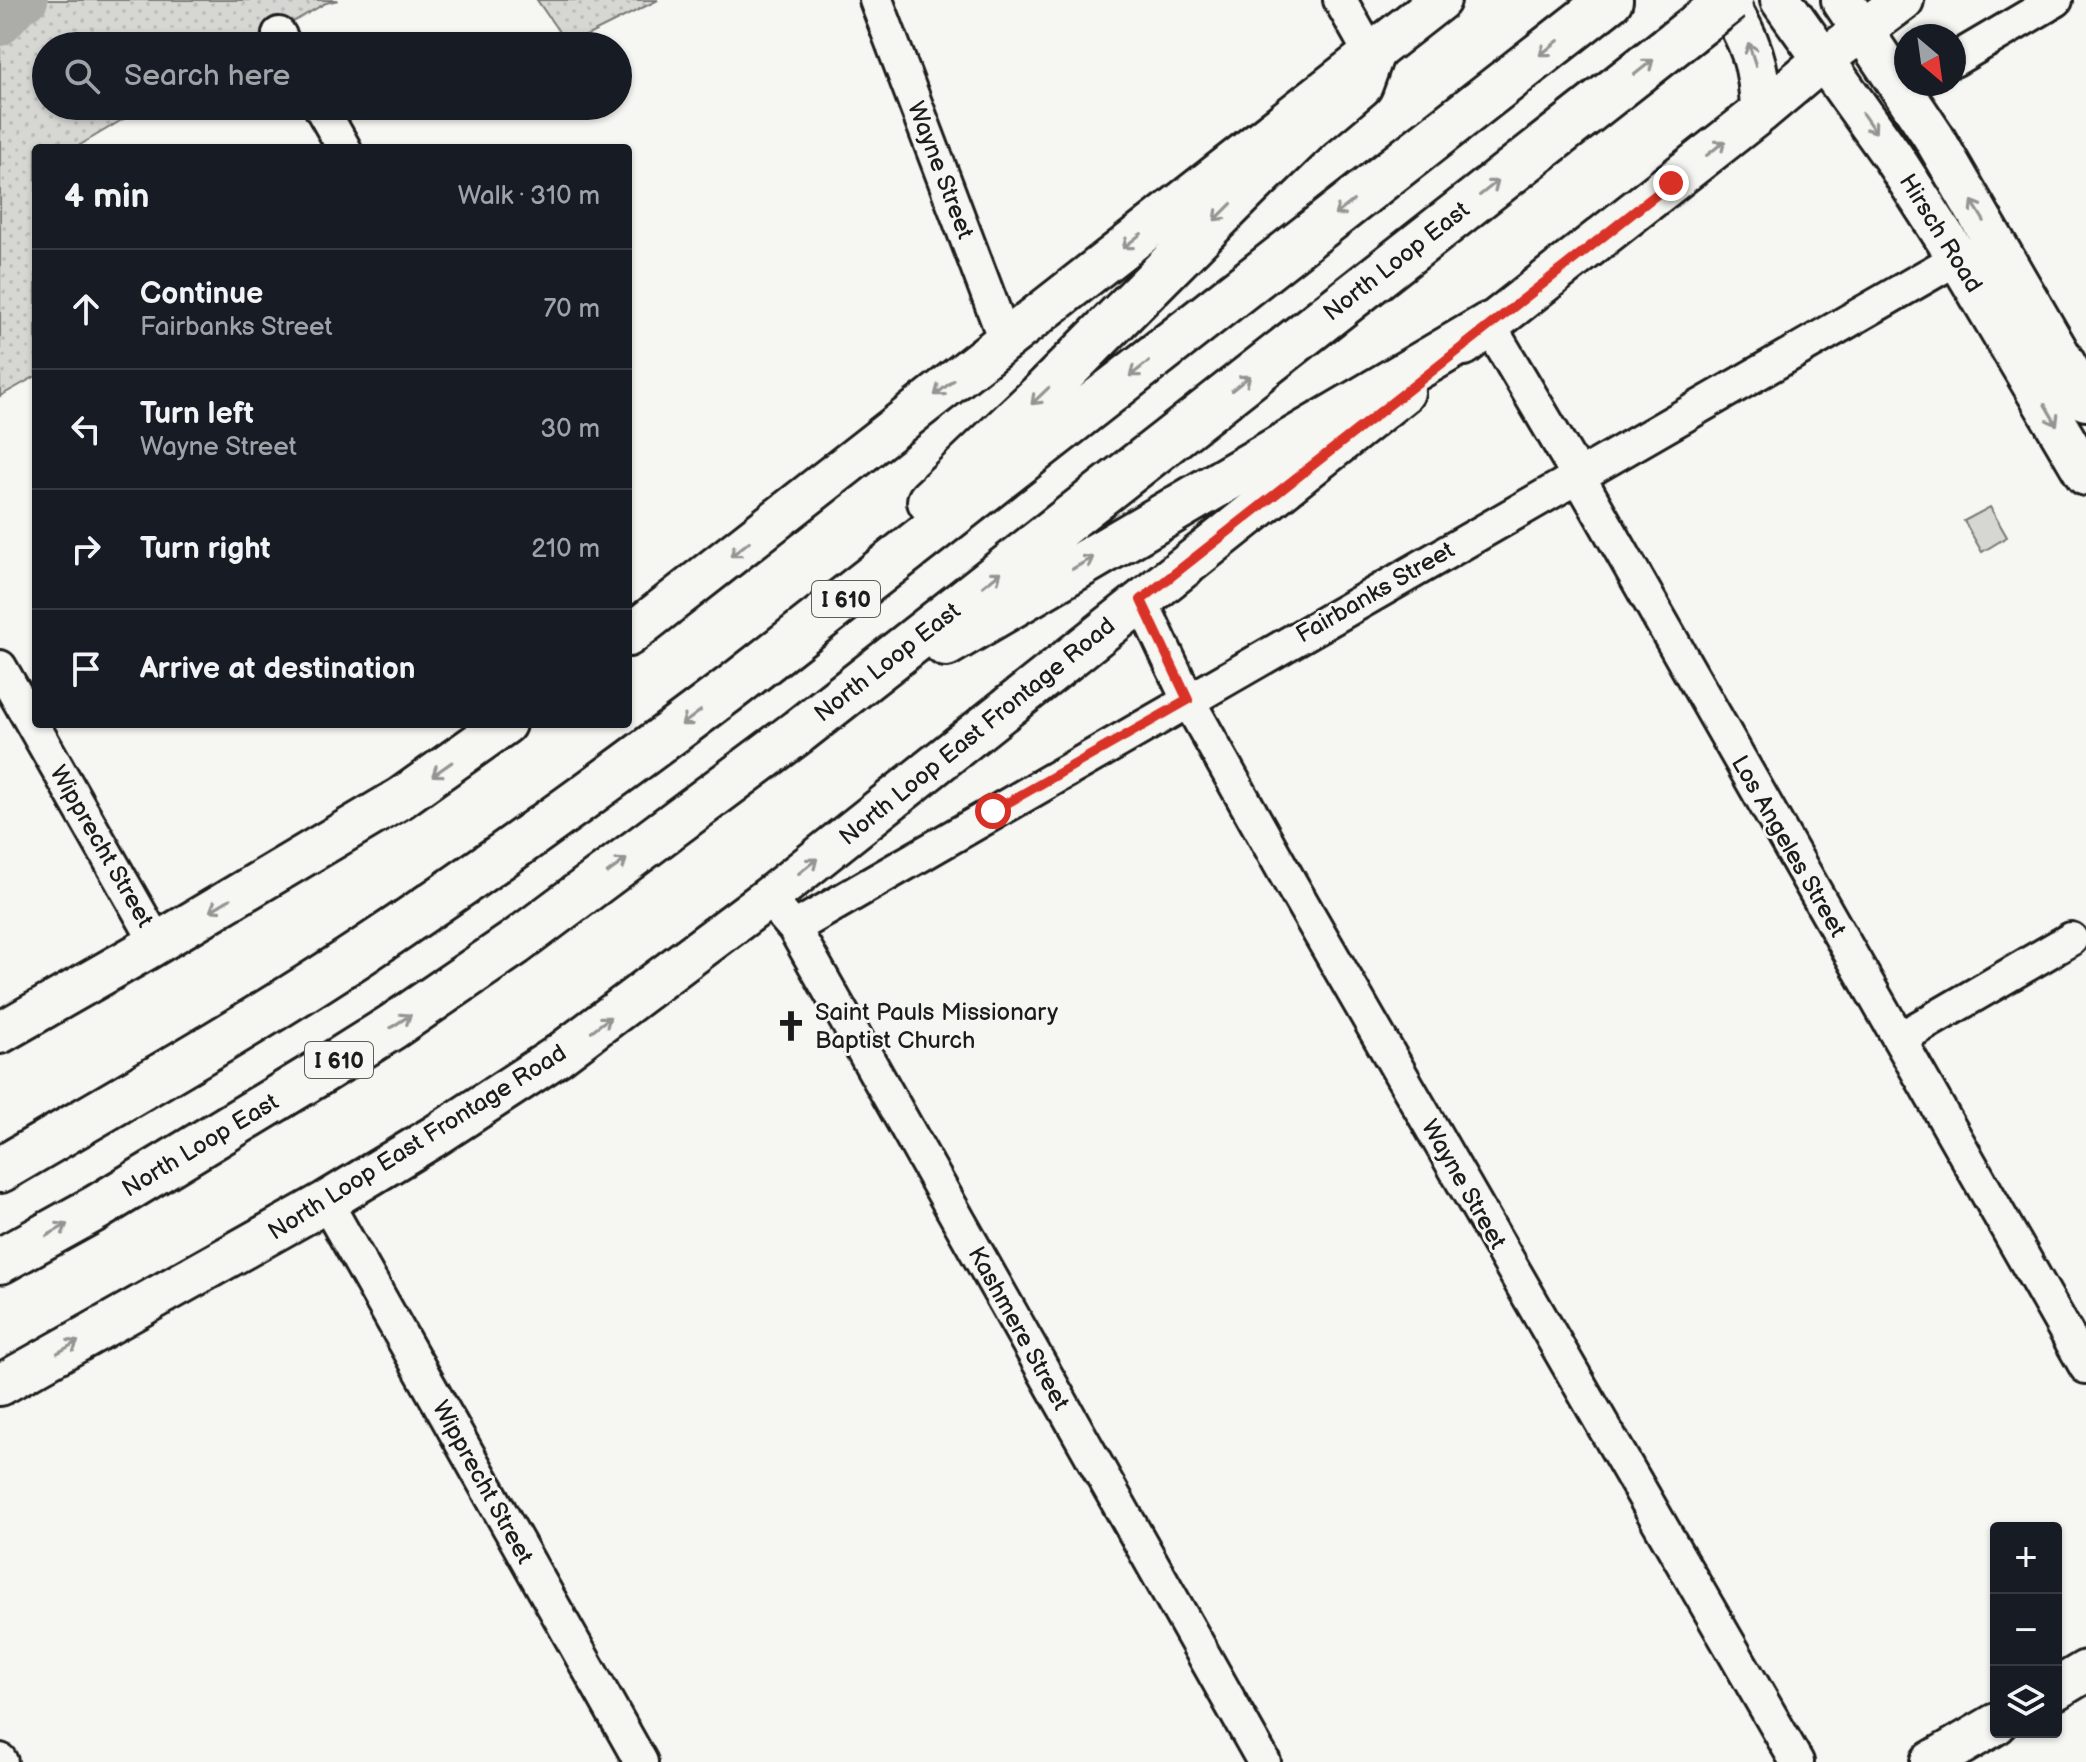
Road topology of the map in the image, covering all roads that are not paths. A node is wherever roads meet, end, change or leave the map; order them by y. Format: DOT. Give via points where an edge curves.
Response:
graph roads {
  1 [pos="876,0"];
  2 [pos="1340,0"];
  3 [pos="1440,0"];
  4 [pos="1610,0"];
  5 [pos="1728,0"];
  6 [pos="1781,0"];
  7 [pos="1903,0"];
  8 [pos="2056,0"];
  9 [pos="1853,15"];
  10 [pos="1966,53"];
  11 [pos="1371,55"];
  12 [pos="1824,59"];
  13 [pos="1894,68"];
  14 [pos="1914,96"];
  15 [pos="1761,112"];
  16 [pos="328,120"];
  17 [pos="342,144"];
  18 [pos="1958,258"];
  19 [pos="1489,325"];
  20 [pos="1005,340"];
  21 [pos="2086,400"];
  22 [pos="2086,408"];
  23 [pos="2086,475"];
  24 [pos="1579,477"];
  25 [pos="1141,600"];
  26 [pos="632,633"];
  27 [pos="0,667"];
  28 [pos="735,685"];
  29 [pos="1188,700"];
  30 [pos="32,723"];
  31 [pos="35,728"];
  32 [pos="499,728"];
  33 [pos="799,731"];
  34 [pos="768,898"];
  35 [pos="794,928"];
  36 [pos="2071,939"];
  37 [pos="157,943"];
  38 [pos="0,1033"];
  39 [pos="1899,1039"];
  40 [pos="0,1170"];
  41 [pos="326,1202"];
  42 [pos="0,1261"];
  43 [pos="2086,1367"];
  44 [pos="0,1385"];
  45 [pos="2086,1671"];
  46 [pos="2062,1685"];
  47 [pos="1990,1728"];
  48 [pos="641,1762"];
  49 [pos="1264,1762"];
  50 [pos="1797,1762"];
  51 [pos="1931,1762"];
  1 -- 20 [label="street, Wayne Street"];
  2 -- 11 [label="street"];
  3 -- 11 [label="main road"];
  4 -- 28 [label="highway, I 610, one-way"];
  15 -- 5 [label="main road, one-way" via="1754,56"];
  33 -- 5 [label="highway, North Loop East / I 610, one-way, bridge"];
  6 -- 12 [label="main road, Hirsch Road"];
  7 -- 9 [label="main road, North Loop East Frontage Road"];
  8 -- 10 [label="street"];
  9 -- 12 [label="main road, North Loop East Frontage Road"];
  9 -- 13 [label="main road, Hirsch Road"];
  11 -- 20 [label="main road, one-way"];
  11 -- 28 [label="highway, one-way" via="1360,85 1299,138 1040,396"];
  12 -- 15 [label="main road, North Loop East Frontage Road"];
  12 -- 18 [label="main road, Hirsch Road, one-way"];
  21 -- 14 [label="main road, Hirsch Road, one-way"];
  19 -- 15 [label="main road, North Loop East Frontage Road, one-way"];
  16 -- 17 [label="street"];
  18 -- 22 [label="main road" via="1999,279 2057,378"];
  18 -- 23 [label="main road, Hirsch Road, one-way"];
  18 -- 24 [label="street, Fairbanks Street"];
  19 -- 24 [label="street, Los Angeles Street"];
  19 -- 25 [label="main road, North Loop East Frontage Road"];
  33 -- 19 [label="highway, one-way"];
  20 -- 26 [label="main road, one-way"];
  24 -- 29 [label="street, Fairbanks Street"];
  24 -- 39 [label="street, Los Angeles Street"];
  25 -- 29 [label="street, Wayne Street"];
  34 -- 25 [label="main road, North Loop East Frontage Road, one-way"];
  27 -- 30 [label="street, Wipprecht Street"];
  28 -- 40 [label="highway, I 610, one-way" via="577,803 357,955"];
  29 -- 35 [label="street, Fairbanks Street"];
  29 -- 50 [label="street, Wayne Street"];
  31 -- 37 [label="street, Wipprecht Street"];
  32 -- 37 [label="main road, one-way" via="401,798"];
  42 -- 33 [label="highway, North Loop East / I 610, one-way" via="96,1208 417,1010"];
  34 -- 35 [label="street, Kashmere Street"];
  41 -- 34 [label="main road, North Loop East Frontage Road, one-way" via="556,1057"];
  35 -- 49 [label="street, Kashmere Street"];
  36 -- 39 [label="street"];
  37 -- 38 [label="main road"];
  39 -- 43 [label="street, Los Angeles Street"];
  44 -- 41 [label="main road, North Loop East Frontage Road, one-way"];
  41 -- 48 [label="street, Wipprecht Street"];
  45 -- 46 [label="main road"];
  47 -- 51 [label="main road"];
}
